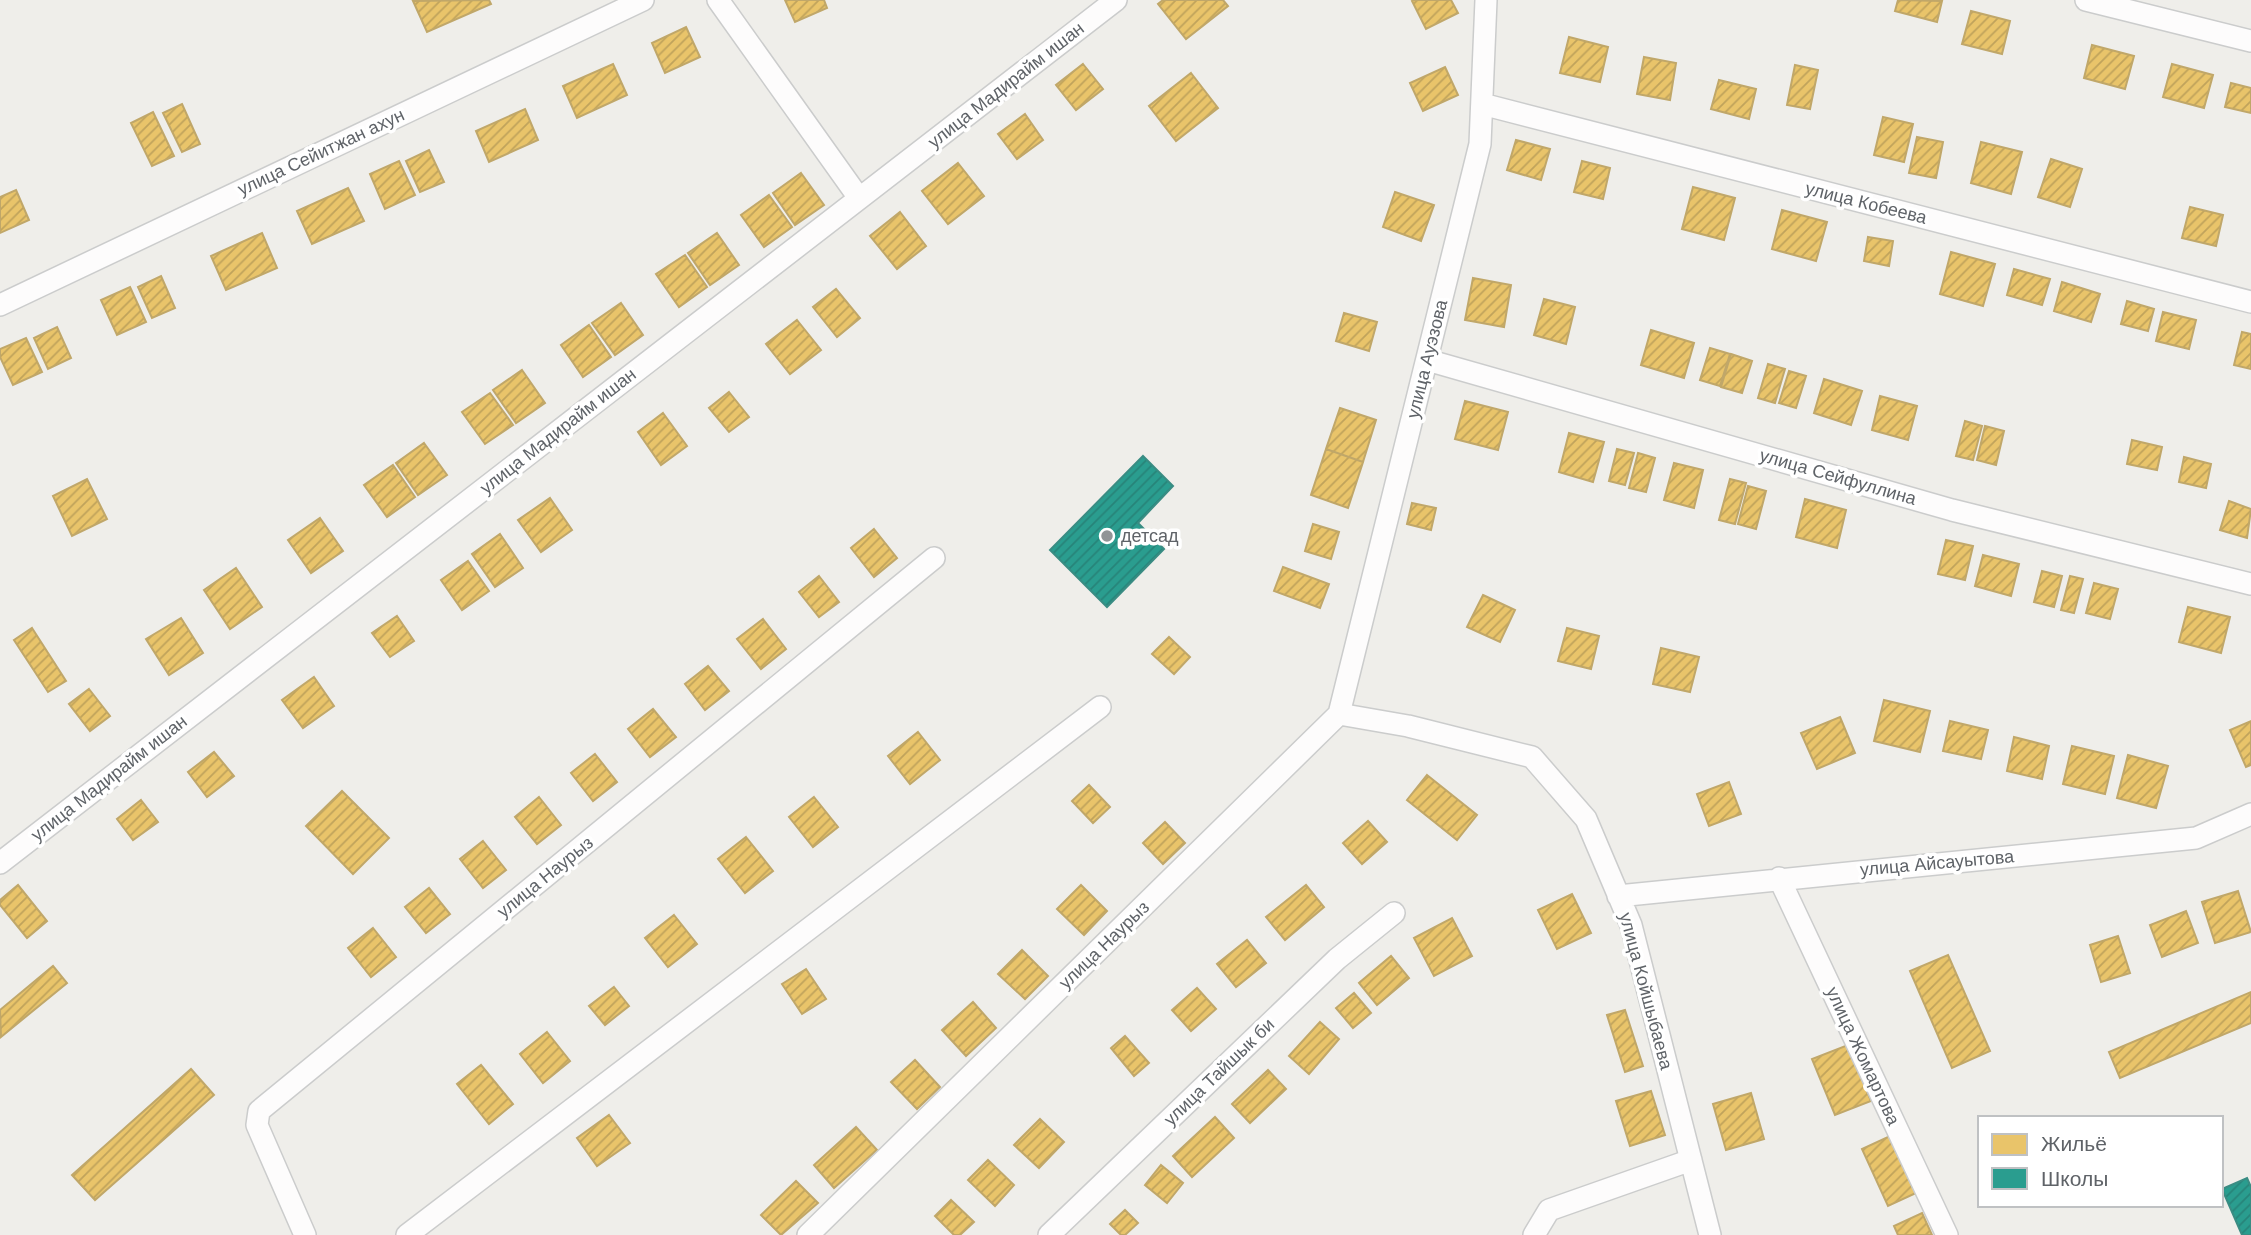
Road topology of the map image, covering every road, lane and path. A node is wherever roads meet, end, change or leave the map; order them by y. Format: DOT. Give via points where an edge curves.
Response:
graph roads {
  1 [pos="643,0"];
  2 [pos="718,0"];
  3 [pos="1116,0"];
  4 [pos="1486,0"];
  5 [pos="2086,0"];
  6 [pos="2251,41"];
  7 [pos="1482,104"];
  8 [pos="859,198"];
  9 [pos="2251,302"];
  10 [pos="0,305"];
  11 [pos="1427,360"];
  12 [pos="934,558"];
  13 [pos="2251,584"];
  14 [pos="1100,707"];
  15 [pos="1339,714"];
  16 [pos="2250,816"];
  17 [pos="0,863"];
  18 [pos="1779,878"];
  19 [pos="1618,896"];
  20 [pos="1394,913"];
  21 [pos="1691,1160"];
  22 [pos="305,1235"];
  23 [pos="407,1235"];
  24 [pos="808,1235"];
  25 [pos="1049,1235"];
  26 [pos="1534,1235"];
  27 [pos="1710,1235"];
  28 [pos="1947,1235"];
  1 -- 10 [label="street, улица Сейитжан ахун"];
  2 -- 8 [label="street"];
  3 -- 8 [label="street, улица Мадирайм ишан"];
  4 -- 7 [label="street, улица Ауэзова"];
  5 -- 6 [label="street"];
  7 -- 9 [label="street, улица Кобеева"];
  7 -- 11 [label="street, улица Ауэзова" via="1480,144"];
  8 -- 17 [label="street, улица Мадирайм ишан"];
  11 -- 13 [label="street, улица Сейфуллина" via="1952,510"];
  11 -- 15 [label="street, улица Ауэзова"];
  12 -- 22 [label="street, улица Наурыз" via="259,1111 257,1125"];
  14 -- 23 [label="street"];
  15 -- 19 [label="street, улица Койшыбаева" via="1532,757 1586,819"];
  15 -- 24 [label="street, улица Наурыз"];
  16 -- 18 [label="street, улица Айсауытова" via="2196,838"];
  18 -- 19 [label="street, улица Айсауытова"];
  18 -- 28 [label="street, улица Жомартова"];
  19 -- 21 [label="street, улица Койшыбаева" via="1631,925"];
  20 -- 25 [label="street, улица Тайшык би" via="1337,960"];
  21 -- 26 [label="street" via="1549,1210"];
  21 -- 27 [label="street, улица Койшыбаева"];
}
